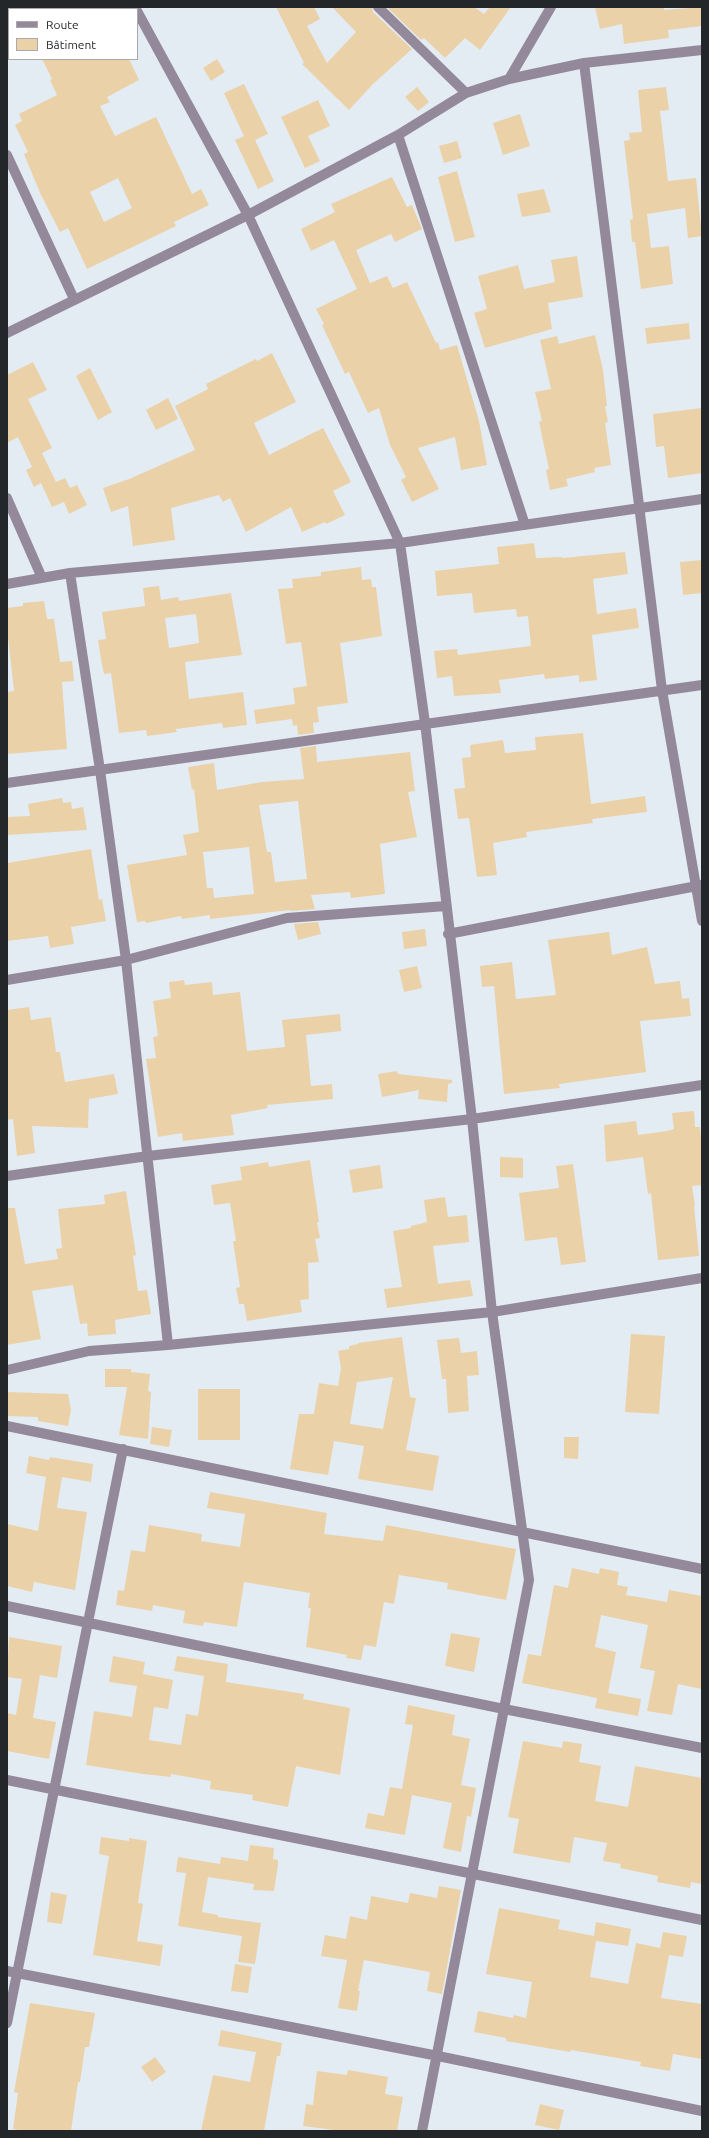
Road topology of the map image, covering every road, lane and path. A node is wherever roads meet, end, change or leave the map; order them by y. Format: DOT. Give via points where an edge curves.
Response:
graph roads {
  1 [pos="378,7"];
  2 [pos="551,7"];
  3 [pos="138,13"];
  4 [pos="702,50"];
  5 [pos="584,63"];
  6 [pos="509,79"];
  7 [pos="466,93"];
  8 [pos="398,136"];
  9 [pos="7,155"];
  10 [pos="248,215"];
  11 [pos="74,299"];
  12 [pos="7,334"];
  13 [pos="7,498"];
  14 [pos="702,499"];
  15 [pos="638,508"];
  16 [pos="525,525"];
  17 [pos="400,543"];
  18 [pos="70,573"];
  19 [pos="42,578"];
  20 [pos="7,584"];
  21 [pos="702,685"];
  22 [pos="662,690"];
  23 [pos="425,723"];
  24 [pos="100,770"];
  25 [pos="7,783"];
  26 [pos="700,886"];
  27 [pos="446,906"];
  28 [pos="702,921"];
  29 [pos="448,934"];
  30 [pos="126,960"];
  31 [pos="7,980"];
  32 [pos="702,1085"];
  33 [pos="472,1119"];
  34 [pos="148,1156"];
  35 [pos="7,1176"];
  36 [pos="702,1278"];
  37 [pos="492,1312"];
  38 [pos="168,1345"];
  39 [pos="7,1370"];
  40 [pos="7,1426"];
  41 [pos="123,1449"];
  42 [pos="521,1531"];
  43 [pos="702,1569"];
  44 [pos="7,1606"];
  45 [pos="87,1622"];
  46 [pos="504,1709"];
  47 [pos="702,1748"];
  48 [pos="7,1780"];
  49 [pos="54,1790"];
  50 [pos="473,1875"];
  51 [pos="702,1920"];
  52 [pos="12,1972"];
  53 [pos="7,2023"];
  54 [pos="438,2056"];
  55 [pos="702,2111"];
  56 [pos="422,2131"];
  1 -- 7 [label="street"];
  2 -- 6 [label="street"];
  3 -- 10 [label="street"];
  4 -- 5 [label="street"];
  5 -- 6 [label="street"];
  5 -- 15 [label="street"];
  6 -- 7 [label="street"];
  7 -- 8 [label="street"];
  8 -- 10 [label="street"];
  8 -- 16 [label="street"];
  9 -- 11 [label="street"];
  10 -- 11 [label="street"];
  10 -- 17 [label="street"];
  11 -- 12 [label="street"];
  13 -- 19 [label="street"];
  14 -- 15 [label="street"];
  15 -- 16 [label="street"];
  15 -- 22 [label="street"];
  16 -- 17 [label="street"];
  17 -- 18 [label="street"];
  17 -- 23 [label="street"];
  18 -- 19 [label="street"];
  18 -- 24 [label="street"];
  19 -- 20 [label="street"];
  21 -- 22 [label="street"];
  22 -- 23 [label="street"];
  22 -- 26 [label="street"];
  23 -- 24 [label="street"];
  23 -- 27 [label="street"];
  24 -- 25 [label="street"];
  24 -- 30 [label="street"];
  26 -- 28 [label="street"];
  26 -- 29 [label="street"];
  27 -- 29 [label="street"];
  27 -- 30 [label="street" via="287,918"];
  29 -- 33 [label="street"];
  30 -- 31 [label="street"];
  30 -- 34 [label="street"];
  32 -- 33 [label="street"];
  33 -- 34 [label="street"];
  33 -- 37 [label="street"];
  34 -- 35 [label="street"];
  34 -- 38 [label="street"];
  36 -- 37 [label="street"];
  37 -- 38 [label="street"];
  37 -- 42 [label="street"];
  38 -- 39 [label="street" via="89,1351"];
  40 -- 41 [label="street"];
  41 -- 42 [label="street"];
  41 -- 45 [label="street"];
  42 -- 43 [label="street"];
  42 -- 46 [label="street" via="529,1580"];
  44 -- 45 [label="street"];
  45 -- 46 [label="street"];
  45 -- 49 [label="street"];
  46 -- 47 [label="street"];
  46 -- 50 [label="street"];
  48 -- 49 [label="street"];
  49 -- 50 [label="street"];
  49 -- 52 [label="street"];
  50 -- 51 [label="street"];
  50 -- 54 [label="street"];
  52 -- 53 [label="street"];
  52 -- 54 [label="street"];
  54 -- 55 [label="street"];
  54 -- 56 [label="street"];
}
